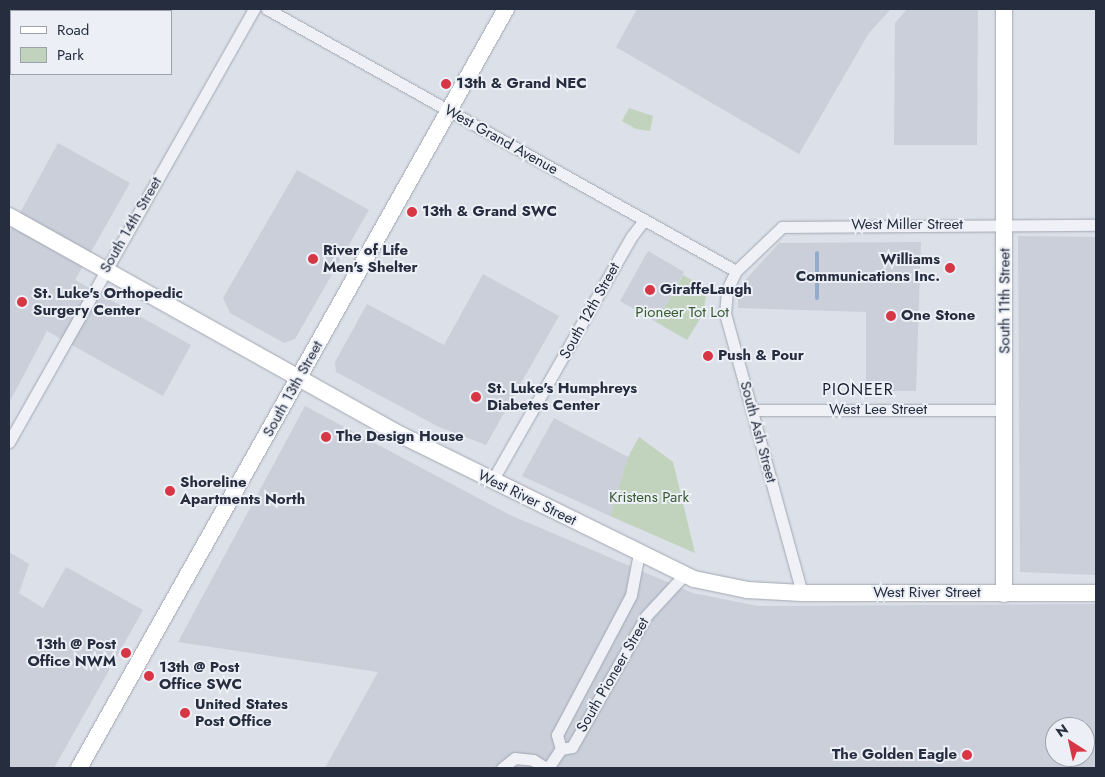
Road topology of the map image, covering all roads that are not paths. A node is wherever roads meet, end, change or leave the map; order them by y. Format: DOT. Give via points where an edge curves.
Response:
graph roads {
  1 [pos="254,9"];
  2 [pos="266,9"];
  3 [pos="506,9"];
  4 [pos="1004,9"];
  5 [pos="450,111"];
  6 [pos="9,216"];
  7 [pos="644,220"];
  8 [pos="1005,224"];
  9 [pos="1096,225"];
  10 [pos="106,270"];
  11 [pos="736,271"];
  12 [pos="299,379"];
  13 [pos="752,410"];
  14 [pos="1005,410"];
  15 [pos="13,424"];
  16 [pos="9,442"];
  17 [pos="492,481"];
  18 [pos="640,553"];
  19 [pos="684,575"];
  20 [pos="802,593"];
  21 [pos="1096,593"];
  22 [pos="1004,594"];
  23 [pos="561,749"];
  24 [pos="79,768"];
  25 [pos="502,768"];
  26 [pos="547,768"];
  1 -- 10 [label="street, South 14th Street"];
  2 -- 5 [label="street, West Grand Avenue"];
  3 -- 5 [label="street, South 13th Street"];
  4 -- 8 [label="street, South 11th Street"];
  5 -- 7 [label="street, West Grand Avenue"];
  5 -- 12 [label="street, South 13th Street"];
  6 -- 10 [label="street, West River Street"];
  7 -- 11 [label="street, West Grand Avenue"];
  7 -- 17 [label="street, South 12th Street"];
  8 -- 9 [label="street, West Miller Street"];
  8 -- 11 [label="street, West Miller Street" via="782,227"];
  8 -- 14 [label="street, South 11th Street"];
  10 -- 12 [label="street, West River Street"];
  10 -- 15 [label="street, South 14th Street"];
  11 -- 13 [label="street, South Ash Street" via="727,290 725,314"];
  12 -- 17 [label="street, West River Street"];
  12 -- 24 [label="street, South 13th Street"];
  13 -- 14 [label="street, West Lee Street"];
  13 -- 20 [label="street, South Ash Street"];
  14 -- 22 [label="street, South 11th Street"];
  15 -- 16 [label="street, South 14th Street"];
  17 -- 18 [label="street, West River Street"];
  18 -- 19 [label="street, West River Street"];
  18 -- 23 [label="street, South Pioneer Street" via="631,595 557,735"];
  19 -- 20 [label="street, West River Street" via="747,590"];
  19 -- 23 [label="street, South Pioneer Street" via="646,616 572,747"];
  20 -- 22 [label="street, West River Street"];
  21 -- 22 [label="street, West River Street"];
  23 -- 26 [label="street, South Pioneer Street"];
  25 -- 26 [label="street, South Pioneer Street" via="515,758 533,760"];
}
